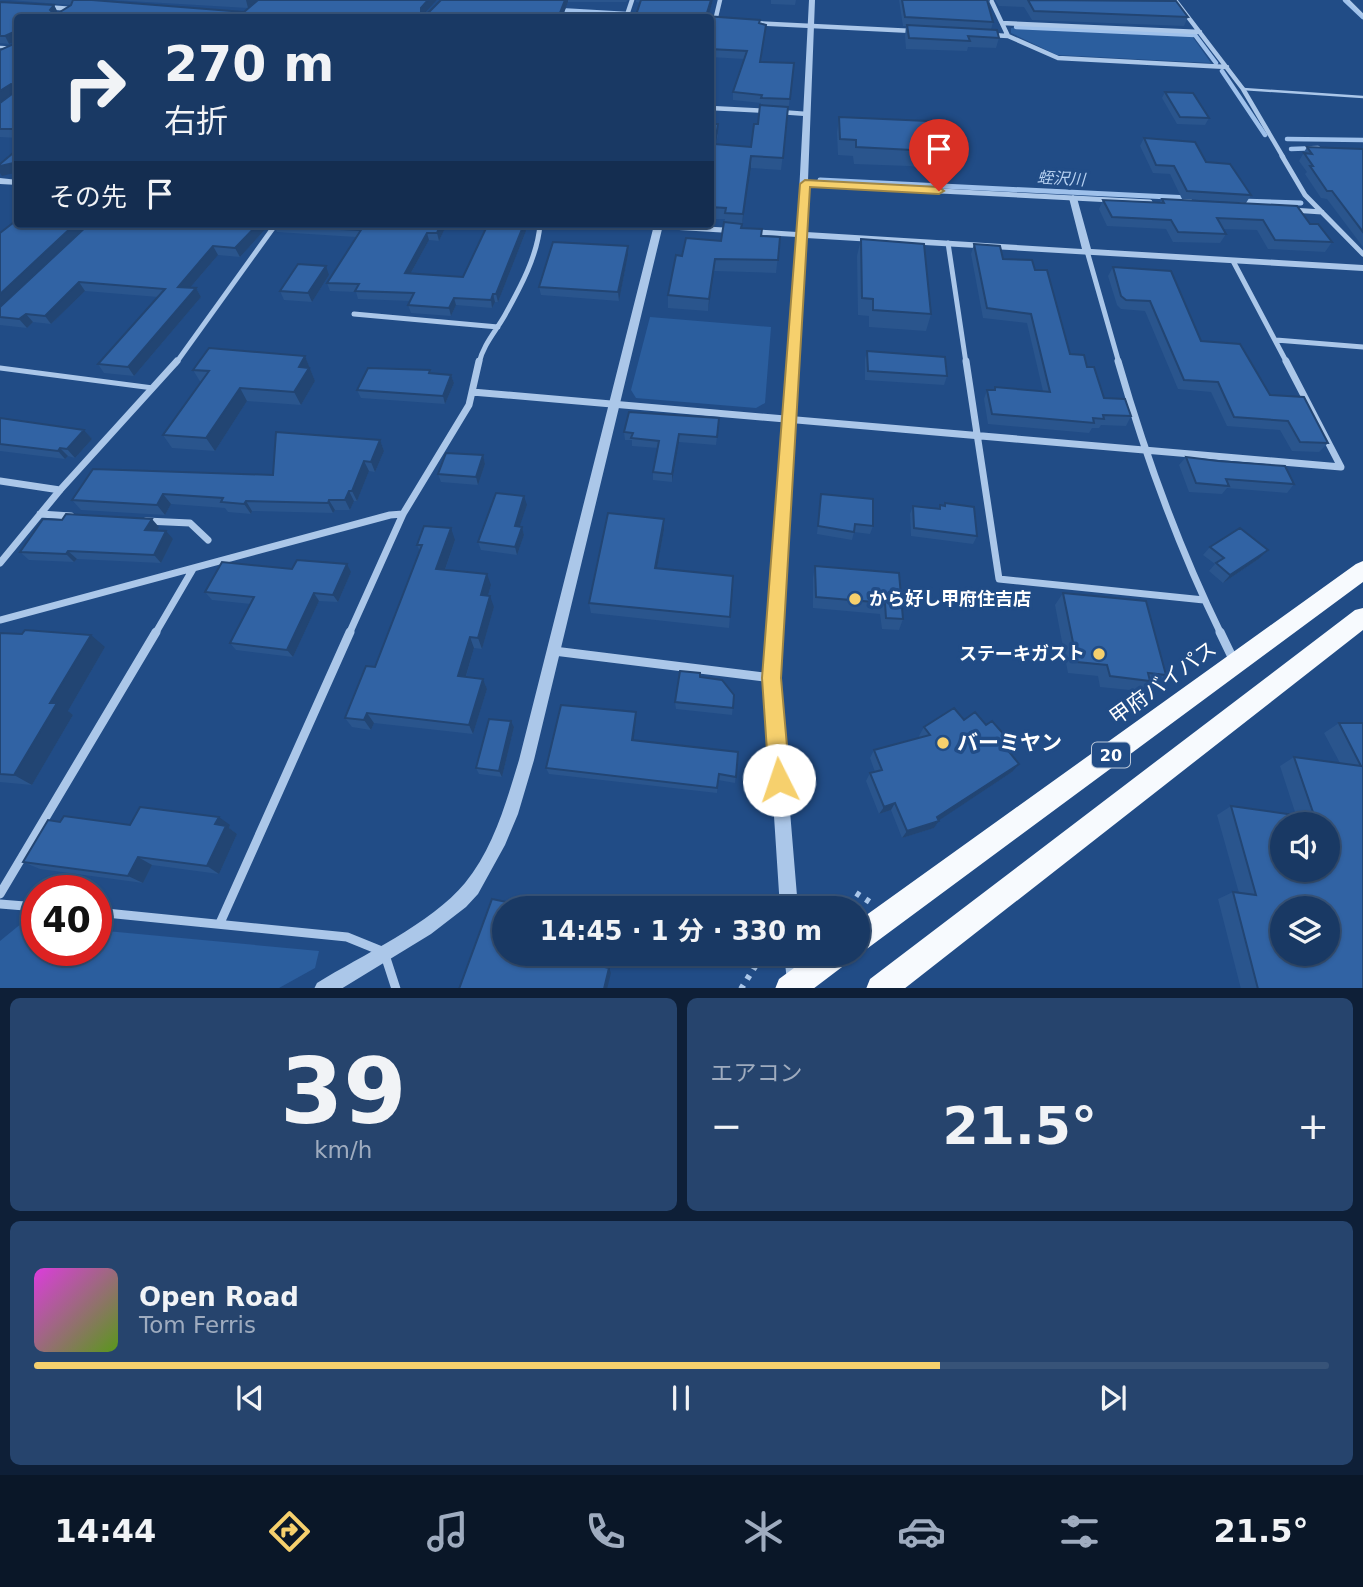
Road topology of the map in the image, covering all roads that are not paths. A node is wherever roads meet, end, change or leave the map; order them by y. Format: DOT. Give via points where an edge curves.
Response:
graph roads {
  1 [pos="720,0"];
  2 [pos="812,0"];
  3 [pos="991,0"];
  4 [pos="1348,0"];
  5 [pos="1177,2"];
  6 [pos="81,3"];
  7 [pos="1166,4"];
  8 [pos="40,6"];
  9 [pos="72,9"];
  10 [pos="65,13"];
  11 [pos="1363,15"];
  12 [pos="714,18"];
  13 [pos="714,21"];
  14 [pos="722,22"];
  15 [pos="748,23"];
  16 [pos="1002,23"];
  17 [pos="811,27"];
  18 [pos="916,32"];
  19 [pos="1199,32"];
  20 [pos="981,34"];
  21 [pos="1008,36"];
  22 [pos="1227,67"];
  23 [pos="1243,89"];
  24 [pos="1363,97"];
  25 [pos="714,108"];
  26 [pos="807,114"];
  27 [pos="805,184"];
  28 [pos="1073,198"];
  29 [pos="1156,202"];
  30 [pos="1280,209"];
  31 [pos="1322,212"];
  32 [pos="273,228"];
  33 [pos="540,228"];
  34 [pos="657,228"];
  35 [pos="701,228"];
  36 [pos="802,235"];
  37 [pos="948,243"];
  38 [pos="1087,251"];
  39 [pos="1363,254"];
  40 [pos="1233,261"];
  41 [pos="1363,268"];
  42 [pos="354,314"];
  43 [pos="498,327"];
  44 [pos="1276,340"];
  45 [pos="1363,347"];
  46 [pos="0,368"];
  47 [pos="153,388"];
  48 [pos="472,392"];
  49 [pos="614,406"];
  50 [pos="788,419"];
  51 [pos="976,435"];
  52 [pos="1143,449"];
  53 [pos="0,481"];
  54 [pos="60,490"];
  55 [pos="40,514"];
  56 [pos="403,514"];
  57 [pos="81,517"];
  58 [pos="135,520"];
  59 [pos="208,541"];
  60 [pos="0,564"];
  61 [pos="193,568"];
  62 [pos="1363,570"];
  63 [pos="1204,600"];
  64 [pos="1363,617"];
  65 [pos="0,620"];
  66 [pos="554,651"];
  67 [pos="1236,665"];
  68 [pos="772,678"];
  69 [pos="0,894"];
  70 [pos="788,896"];
  71 [pos="0,904"];
  72 [pos="21,906"];
  73 [pos="112,913"];
  74 [pos="220,923"];
  75 [pos="870,929"];
  76 [pos="384,952"];
  77 [pos="793,966"];
  78 [pos="820,966"];
  79 [pos="793,986"];
  80 [pos="325,988"];
  81 [pos="396,988"];
  82 [pos="881,988"];
  1 -- 12 [label="street"];
  2 -- 17 [label="street"];
  3 -- 16 [label="street"];
  4 -- 11 [label="lane"];
  5 -- 7 [label="street"];
  5 -- 19 [label="street"];
  6 -- 9 [label="street"];
  8 -- 9 [label="street"];
  9 -- 10 [label="street"];
  13 -- 14 [label="street"];
  15 -- 17 [label="street"];
  16 -- 19 [label="street"];
  16 -- 21 [label="street"];
  17 -- 18 [label="street"];
  17 -- 26 [label="street"];
  19 -- 22 [label="street"];
  20 -- 21 [label="street"];
  21 -- 22 [label="street" via="1058,58"];
  22 -- 23 [label="street"];
  23 -- 24 [label="lane"];
  23 -- 31 [label="street" via="1305,195"];
  25 -- 26 [label="street"];
  26 -- 27 [label="street"];
  27 -- 28 [label="street"];
  27 -- 36 [label="street"];
  28 -- 29 [label="street"];
  28 -- 38 [label="street"];
  30 -- 31 [label="street"];
  31 -- 39 [label="street"];
  32 -- 47 [label="street" via="177,362"];
  33 -- 43 [label="street" via="539,243"];
  34 -- 49 [label="street"];
  35 -- 36 [label="street"];
  36 -- 37 [label="street"];
  36 -- 50 [label="street"];
  37 -- 38 [label="street"];
  37 -- 51 [label="street"];
  38 -- 40 [label="street"];
  38 -- 52 [label="street"];
  40 -- 41 [label="street"];
  40 -- 44 [label="street"];
  42 -- 43 [label="street"];
  43 -- 48 [label="street" via="481,354"];
  44 -- 45 [label="street"];
  44 -- 52 [label="street" via="1341,467"];
  46 -- 47 [label="lane"];
  47 -- 54 [label="street"];
  48 -- 49 [label="street"];
  48 -- 56 [label="street" via="469,405"];
  49 -- 50 [label="street"];
  49 -- 66 [label="street"];
  50 -- 51 [label="street"];
  50 -- 68 [label="street"];
  51 -- 52 [label="street"];
  51 -- 63 [label="street" via="999,579"];
  52 -- 63 [label="street"];
  53 -- 54 [label="street"];
  54 -- 55 [label="street"];
  55 -- 57 [label="street"];
  55 -- 60 [label="street"];
  56 -- 61 [label="street"];
  56 -- 74 [label="street"];
  58 -- 59 [label="street" via="190,523"];
  61 -- 65 [label="street"];
  61 -- 69 [label="street"];
  62 -- 67 [label="highway, 甲府バイパス / 20"];
  63 -- 67 [label="street"];
  64 -- 82 [label="highway, 20"];
  66 -- 68 [label="street"];
  66 -- 76 [label="street" via="498,845 471,890 438,918"];
  67 -- 75 [label="highway, 甲府バイパス / 20"];
  68 -- 70 [label="street"];
  71 -- 72 [label="street"];
  73 -- 74 [label="street"];
  74 -- 76 [label="street" via="347,937"];
  76 -- 80 [label="street"];
  76 -- 81 [label="street"];
  77 -- 79 [label="street"];
  78 -- 79 [label="highway"];
}
